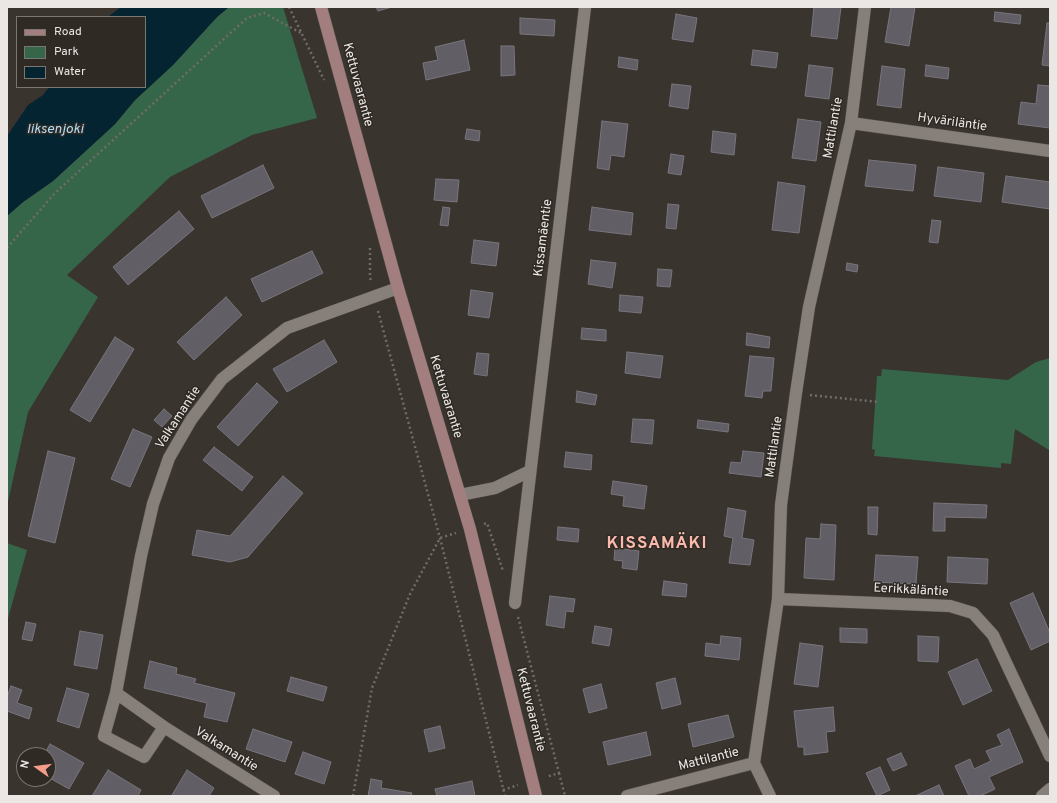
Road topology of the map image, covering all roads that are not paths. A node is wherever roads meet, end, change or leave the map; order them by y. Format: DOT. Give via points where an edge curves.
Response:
graph roads {
  1 [pos="321,7"];
  2 [pos="585,7"];
  3 [pos="865,7"];
  4 [pos="851,123"];
  5 [pos="1050,151"];
  6 [pos="398,288"];
  7 [pos="530,472"];
  8 [pos="460,495"];
  9 [pos="778,599"];
  10 [pos="515,604"];
  11 [pos="116,693"];
  12 [pos="164,727"];
  13 [pos="1050,756"];
  14 [pos="754,763"];
  15 [pos="1050,789"];
  16 [pos="274,796"];
  17 [pos="536,796"];
  18 [pos="627,796"];
  19 [pos="770,796"];
  20 [pos="1042,796"];
  1 -- 6 [label="street, Kettuvaarantie"];
  2 -- 7 [label="street, Kissamäentie"];
  3 -- 4 [label="street, Mattilantie"];
  4 -- 5 [label="street, Hyväriläntie"];
  4 -- 9 [label="street, Mattilantie" via="809,307 781,505"];
  6 -- 8 [label="street, Kettuvaarantie"];
  6 -- 11 [label="street, Valkamantie" via="287,328 222,379 190,420 169,458 153,504"];
  7 -- 8 [label="street" via="495,488"];
  7 -- 10 [label="street, Kissamäentie"];
  8 -- 17 [label="street, Kettuvaarantie"];
  9 -- 13 [label="street, Eerikkäläntie" via="950,606 973,613 993,635"];
  9 -- 14 [label="street, Mattilantie"];
  11 -- 12 [label="street, Valkamantie"];
  11 -- 12 [label="street, Valkamantie" via="104,736 144,757"];
  12 -- 16 [label="street, Valkamantie"];
  14 -- 18 [label="street, Mattilantie"];
  14 -- 19 [label="street"];
  15 -- 20 [label="street"];
}
